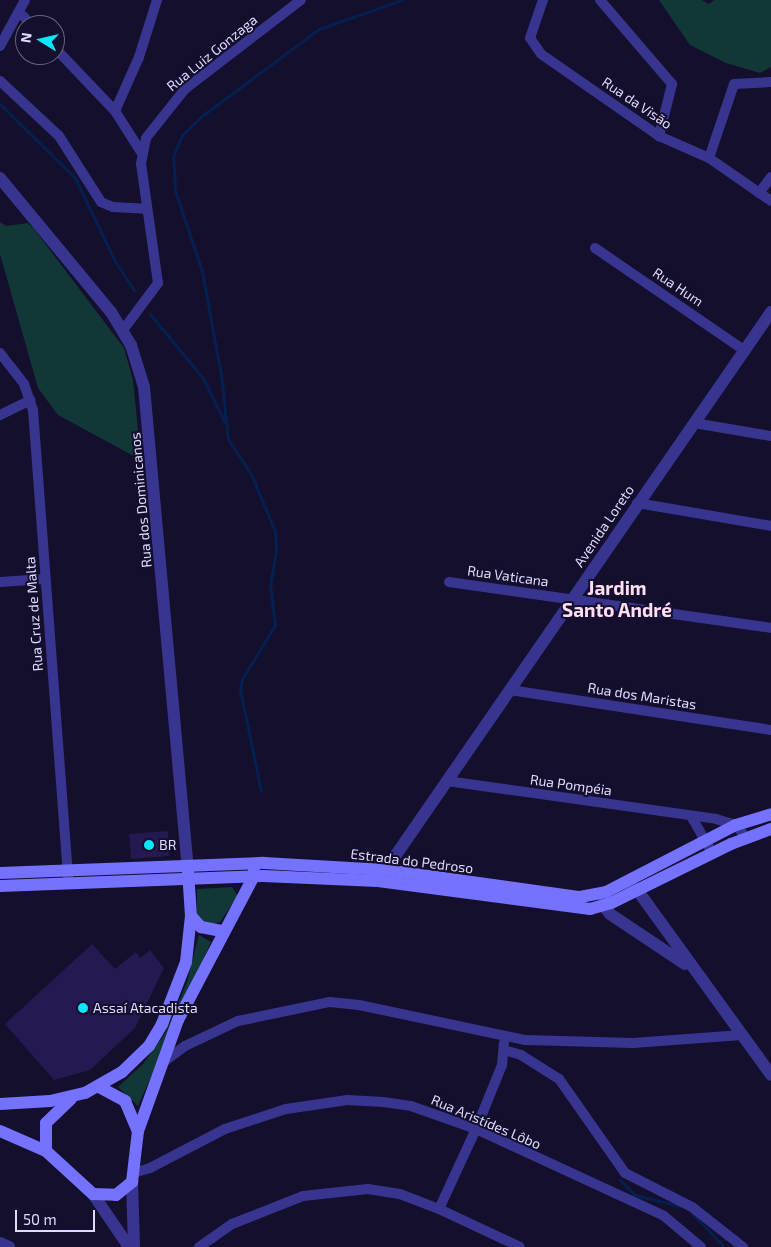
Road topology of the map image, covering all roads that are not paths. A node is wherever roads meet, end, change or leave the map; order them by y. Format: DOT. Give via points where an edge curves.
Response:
graph roads {
  1 [pos="25,0"];
  2 [pos="157,0"];
  3 [pos="301,0"];
  4 [pos="543,0"];
  5 [pos="600,0"];
  6 [pos="21,14"];
  7 [pos="0,46"];
  8 [pos="65,58"];
  9 [pos="0,81"];
  10 [pos="771,82"];
  11 [pos="115,111"];
  12 [pos="659,136"];
  13 [pos="141,152"];
  14 [pos="709,158"];
  15 [pos="771,177"];
  16 [pos="0,178"];
  17 [pos="759,193"];
  18 [pos="771,201"];
  19 [pos="146,208"];
  20 [pos="595,248"];
  21 [pos="771,312"];
  22 [pos="765,329"];
  23 [pos="123,330"];
  24 [pos="744,350"];
  25 [pos="0,353"];
  26 [pos="31,400"];
  27 [pos="0,415"];
  28 [pos="694,423"];
  29 [pos="771,436"];
  30 [pos="637,503"];
  31 [pos="771,526"];
  32 [pos="45,579"];
  33 [pos="0,582"];
  34 [pos="449,582"];
  35 [pos="573,600"];
  36 [pos="771,628"];
  37 [pos="510,690"];
  38 [pos="771,730"];
  39 [pos="446,781"];
  40 [pos="771,814"];
  41 [pos="692,816"];
  42 [pos="736,825"];
  43 [pos="771,829"];
  44 [pos="746,838"];
  45 [pos="707,841"];
  46 [pos="712,854"];
  47 [pos="254,870"];
  48 [pos="385,870"];
  49 [pos="188,872"];
  50 [pos="0,874"];
  51 [pos="67,877"];
  52 [pos="378,881"];
  53 [pos="625,882"];
  54 [pos="0,886"];
  55 [pos="638,891"];
  56 [pos="606,892"];
  57 [pos="604,906"];
  58 [pos="191,916"];
  59 [pos="662,924"];
  60 [pos="222,931"];
  61 [pos="639,934"];
  62 [pos="696,974"];
  63 [pos="742,1035"];
  64 [pos="505,1037"];
  65 [pos="504,1050"];
  66 [pos="161,1064"];
  67 [pos="771,1075"];
  68 [pos="99,1087"];
  69 [pos="71,1098"];
  70 [pos="0,1104"];
  71 [pos="476,1129"];
  72 [pos="138,1131"];
  73 [pos="0,1132"];
  74 [pos="46,1150"];
  75 [pos="132,1178"];
  76 [pos="93,1194"];
  77 [pos="439,1209"];
  78 [pos="0,1243"];
  79 [pos="736,1245"];
  80 [pos="10,1247"];
  81 [pos="129,1247"];
  82 [pos="134,1247"];
  83 [pos="199,1247"];
  84 [pos="520,1247"];
  85 [pos="701,1247"];
  1 -- 6 [label="street"];
  2 -- 11 [label="street" via="139,57"];
  3 -- 13 [label="street, Rua Luiz Gonzaga" via="185,88 163,112"];
  4 -- 12 [label="street, Rua da Visão" via="530,38 542,54"];
  5 -- 12 [label="street" via="672,84"];
  6 -- 7 [label="street"];
  8 -- 11 [label="street"];
  9 -- 19 [label="street" via="59,136 101,202 113,207"];
  10 -- 14 [label="street" via="734,84"];
  11 -- 13 [label="street"];
  12 -- 14 [label="street, Rua da Visão"];
  13 -- 19 [label="street"];
  14 -- 17 [label="street, Rua da Visão"];
  15 -- 17 [label="street"];
  16 -- 23 [label="street, Rua dos Dominicanos" via="40,223"];
  17 -- 18 [label="street, Rua da Visão"];
  19 -- 23 [label="street" via="158,284"];
  20 -- 24 [label="street, Rua Hum"];
  21 -- 22 [label="street, Avenida Loreto"];
  22 -- 24 [label="street, Avenida Loreto"];
  23 -- 49 [label="street, Rua dos Dominicanos" via="131,345 147,401"];
  24 -- 28 [label="street, Avenida Loreto"];
  25 -- 26 [label="street, Rua Cruz de Malta" via="24,384"];
  26 -- 27 [label="street"];
  26 -- 32 [label="street, Rua Cruz de Malta"];
  28 -- 29 [label="street"];
  28 -- 30 [label="street, Avenida Loreto"];
  30 -- 31 [label="street"];
  30 -- 35 [label="street, Avenida Loreto"];
  32 -- 33 [label="street"];
  32 -- 51 [label="street, Rua Cruz de Malta"];
  34 -- 35 [label="street, Rua Vaticana"];
  35 -- 36 [label="street, Rua Vaticana"];
  35 -- 37 [label="street, Avenida Loreto"];
  37 -- 38 [label="street, Rua dos Maristas"];
  37 -- 39 [label="street, Avenida Loreto"];
  39 -- 41 [label="street, Rua Pompéia"];
  39 -- 48 [label="street, Avenida Loreto"];
  40 -- 42 [label="main road, Estrada do Pedroso"];
  41 -- 42 [label="street, Rua Pompéia"];
  41 -- 45 [label="street"];
  42 -- 44 [label="street"];
  42 -- 45 [label="main road, Estrada do Pedroso"];
  43 -- 44 [label="main road, Estrada do Pedroso"];
  44 -- 46 [label="main road, Estrada do Pedroso"];
  45 -- 46 [label="street"];
  45 -- 53 [label="main road, Estrada do Pedroso"];
  46 -- 55 [label="main road, Estrada do Pedroso"];
  47 -- 48 [label="main road, Estrada do Pedroso"];
  47 -- 49 [label="main road, Estrada do Pedroso"];
  47 -- 52 [label="main road, Estrada do Pedroso"];
  47 -- 60 [label="main road"];
  48 -- 52 [label="street, Avenida Loreto"];
  48 -- 56 [label="main road, Estrada do Pedroso" via="570,897"];
  49 -- 51 [label="main road, Estrada do Pedroso"];
  49 -- 58 [label="main road"];
  50 -- 51 [label="main road, Estrada do Pedroso"];
  51 -- 54 [label="main road, Estrada do Pedroso"];
  52 -- 57 [label="main road, Estrada do Pedroso" via="569,909"];
  53 -- 55 [label="street"];
  53 -- 56 [label="main road, Estrada do Pedroso"];
  55 -- 57 [label="main road, Estrada do Pedroso"];
  55 -- 59 [label="street"];
  56 -- 57 [label="street"];
  57 -- 61 [label="street"];
  58 -- 60 [label="main road" via="205,928"];
  58 -- 68 [label="main road" via="185,967 160,1029 139,1058"];
  59 -- 61 [label="street" via="655,933"];
  59 -- 62 [label="street"];
  60 -- 66 [label="main road" via="190,991"];
  61 -- 62 [label="street"];
  62 -- 63 [label="street"];
  63 -- 64 [label="street" via="633,1043"];
  63 -- 67 [label="street"];
  64 -- 65 [label="street"];
  64 -- 66 [label="street" via="359,1005 330,1002 238,1021 185,1046"];
  65 -- 71 [label="street"];
  65 -- 79 [label="street" via="521,1054 559,1079 625,1173 692,1207"];
  66 -- 72 [label="main road"];
  68 -- 69 [label="main road"];
  68 -- 72 [label="main road" via="125,1100"];
  69 -- 70 [label="main road"];
  69 -- 74 [label="main road" via="46,1124"];
  71 -- 75 [label="street, Rua Aristídes Lôbo" via="411,1106 383,1102 320,1103 238,1124"];
  71 -- 77 [label="street"];
  71 -- 85 [label="street, Rua Aristídes Lôbo" via="679,1225"];
  72 -- 75 [label="main road"];
  73 -- 74 [label="main road"];
  74 -- 76 [label="main road"];
  75 -- 76 [label="main road" via="116,1196"];
  75 -- 82 [label="street"];
  76 -- 81 [label="street"];
  77 -- 83 [label="street" via="400,1194 368,1189 311,1193 246,1217"];
  77 -- 84 [label="street"];
  78 -- 80 [label="street"];
}
